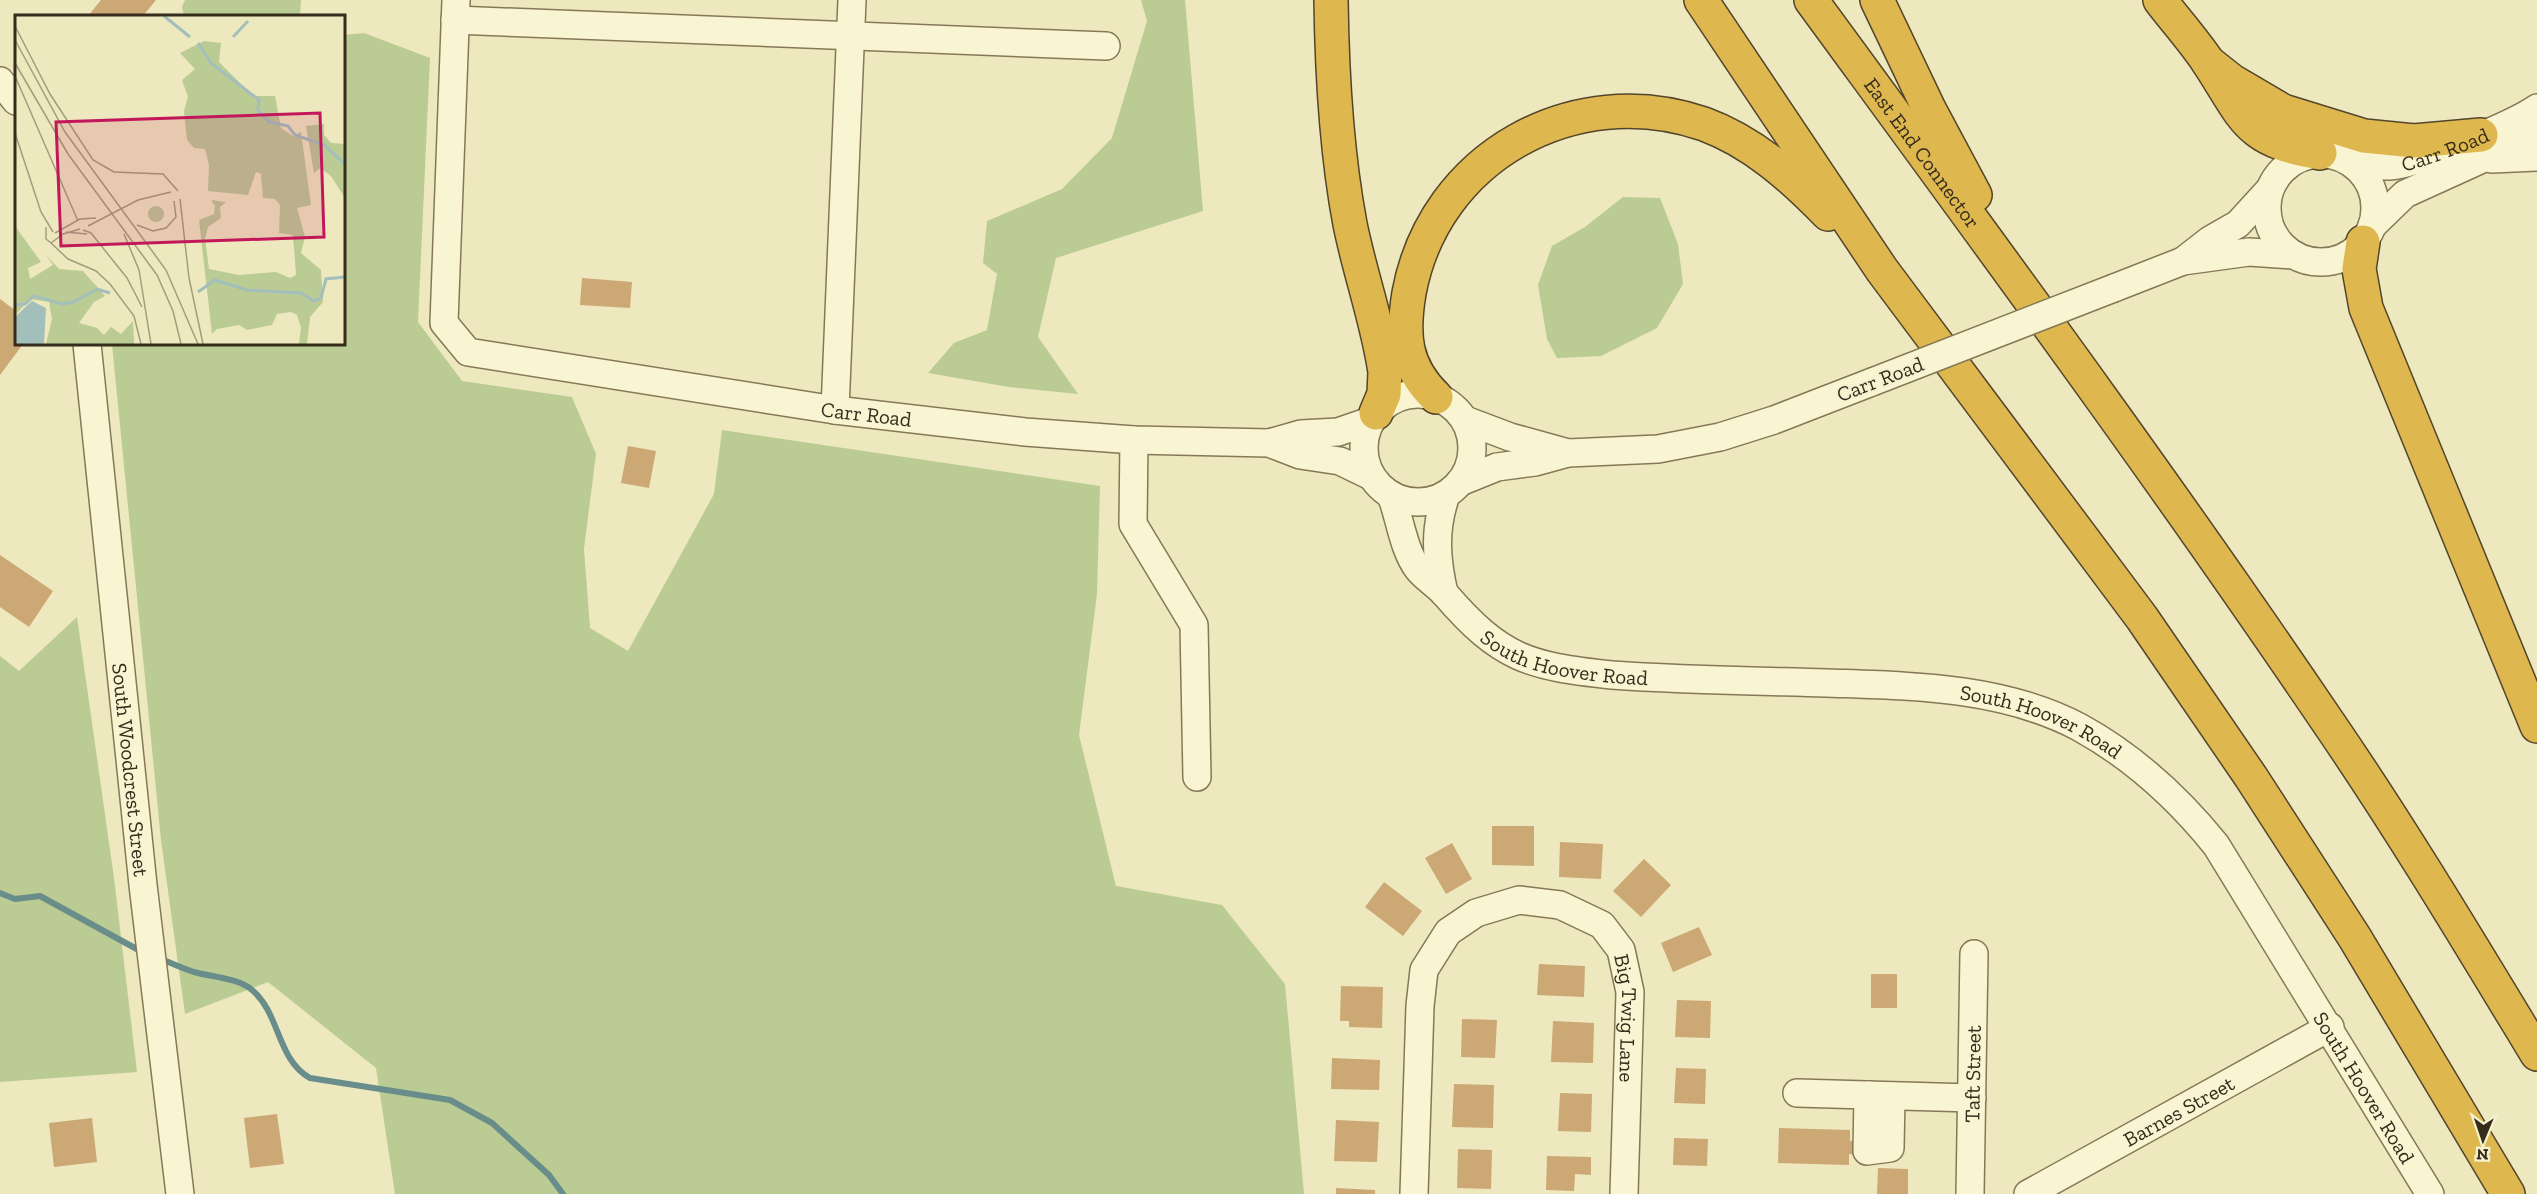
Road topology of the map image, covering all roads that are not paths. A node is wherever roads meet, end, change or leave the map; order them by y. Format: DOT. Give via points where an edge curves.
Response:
graph roads {
  1 [pos="852,0"];
  2 [pos="1332,0"];
  3 [pos="1701,0"];
  4 [pos="1811,0"];
  5 [pos="1877,0"];
  6 [pos="2160,0"];
  7 [pos="455,10"];
  8 [pos="851,37"];
  9 [pos="1106,46"];
  10 [pos="2208,62"];
  11 [pos="0,81"];
  12 [pos="15,100"];
  13 [pos="2537,108"];
  14 [pos="2537,134"];
  15 [pos="2482,147"];
  16 [pos="2537,156"];
  17 [pos="2334,157"];
  18 [pos="2270,190"];
  19 [pos="2368,234"];
  20 [pos="2294,255"];
  21 [pos="2183,261"];
  22 [pos="1882,270"];
  23 [pos="2034,304"];
  24 [pos="87,345"];
  25 [pos="1436,397"];
  26 [pos="836,410"];
  27 [pos="1373,417"];
  28 [pos="1465,420"];
  29 [pos="1134,440"];
  30 [pos="1269,443"];
  31 [pos="1568,453"];
  32 [pos="1371,476"];
  33 [pos="1453,488"];
  34 [pos="1391,495"];
  35 [pos="1444,593"];
  36 [pos="2537,726"];
  37 [pos="1197,777"];
  38 [pos="1974,954"];
  39 [pos="2330,1027"];
  40 [pos="2537,1054"];
  41 [pos="1797,1093"];
  42 [pos="1972,1098"];
  43 [pos="180,1194"];
  44 [pos="1414,1194"];
  45 [pos="1623,1194"];
  46 [pos="1970,1194"];
  47 [pos="2028,1194"];
  48 [pos="2430,1194"];
  49 [pos="2508,1194"];
  1 -- 8 [label="street"];
  2 -- 27 [label="highway" via="1332,72 1342,177 1385,372 1384,394"];
  3 -- 22 [label="highway"];
  4 -- 23 [label="highway, East End Connector"];
  5 -- 23 [label="highway" via="1929,109"];
  6 -- 10 [label="highway"];
  7 -- 8 [label="street"];
  7 -- 26 [label="street, Carr Road" via="444,323 468,352"];
  8 -- 9 [label="street"];
  8 -- 26 [label="street"];
  10 -- 15 [label="highway" via="2283,111 2364,136"];
  10 -- 17 [label="highway" via="2233,106 2251,127 2274,141"];
  11 -- 12 [label="street"];
  13 -- 15 [label="street, Carr Road"];
  14 -- 15 [label="street, Carr Road"];
  15 -- 16 [label="street"];
  15 -- 17 [label="street, Carr Road" via="2378,166"];
  15 -- 19 [label="street, Carr Road" via="2404,194"];
  17 -- 18 [label="street" via="2293,161 2279,173"];
  17 -- 19 [label="street" via="2362,172 2372,189 2375,207"];
  18 -- 20 [label="street" via="2266,208 2270,227"];
  18 -- 21 [label="street, Carr Road" via="2238,225"];
  19 -- 20 [label="street" via="2349,254 2331,261 2312,261"];
  19 -- 36 [label="highway" via="2359,269 2363,300"];
  20 -- 21 [label="street, Carr Road" via="2249,252"];
  21 -- 31 [label="street, Carr Road, bridge" via="1774,420 1720,437 1649,450"];
  22 -- 25 [label="highway" via="1799,185 1757,151 1730,136 1703,124 1649,112 1596,113 1567,119 1516,140 1470,174 1434,221 1421,246 1408,301 1407,345 1418,377"];
  22 -- 49 [label="highway" via="2142,618 2251,777 2355,938"];
  23 -- 40 [label="highway" via="2330,724"];
  24 -- 43 [label="street, South Woodcrest Street" via="143,885"];
  25 -- 27 [label="street" via="1408,395 1390,401"];
  25 -- 28 [label="street"];
  26 -- 29 [label="street, Carr Road"];
  27 -- 30 [label="street, Carr Road" via="1338,432 1301,434"];
  27 -- 32 [label="street" via="1363,448"];
  28 -- 31 [label="street, Carr Road"];
  28 -- 33 [label="street" via="1472,438 1472,457"];
  29 -- 30 [label="street, Carr Road"];
  29 -- 37 [label="street" via="1133,524 1194,625"];
  30 -- 32 [label="street, Carr Road" via="1300,455 1340,461"];
  31 -- 33 [label="street, Carr Road" via="1497,466"];
  32 -- 34 [label="street"];
  33 -- 34 [label="street" via="1419,502"];
  33 -- 35 [label="street, South Hoover Road" via="1436,537"];
  34 -- 35 [label="street, South Hoover Road" via="1418,568"];
  35 -- 39 [label="street, South Hoover Road" via="1472,627 1489,640 1549,666 1656,678 1942,688 2024,706 2077,727 2125,756 2196,821 2216,845"];
  38 -- 42 [label="street, Taft Street"];
  39 -- 47 [label="street, Barnes Street"];
  39 -- 48 [label="street, South Hoover Road"];
  41 -- 42 [label="street"];
  42 -- 46 [label="street, Taft Street"];
  44 -- 45 [label="street, Big Twig Lane" via="1424,970 1448,932 1476,913 1519,900 1560,904 1602,925 1621,950 1630,992"];
}
